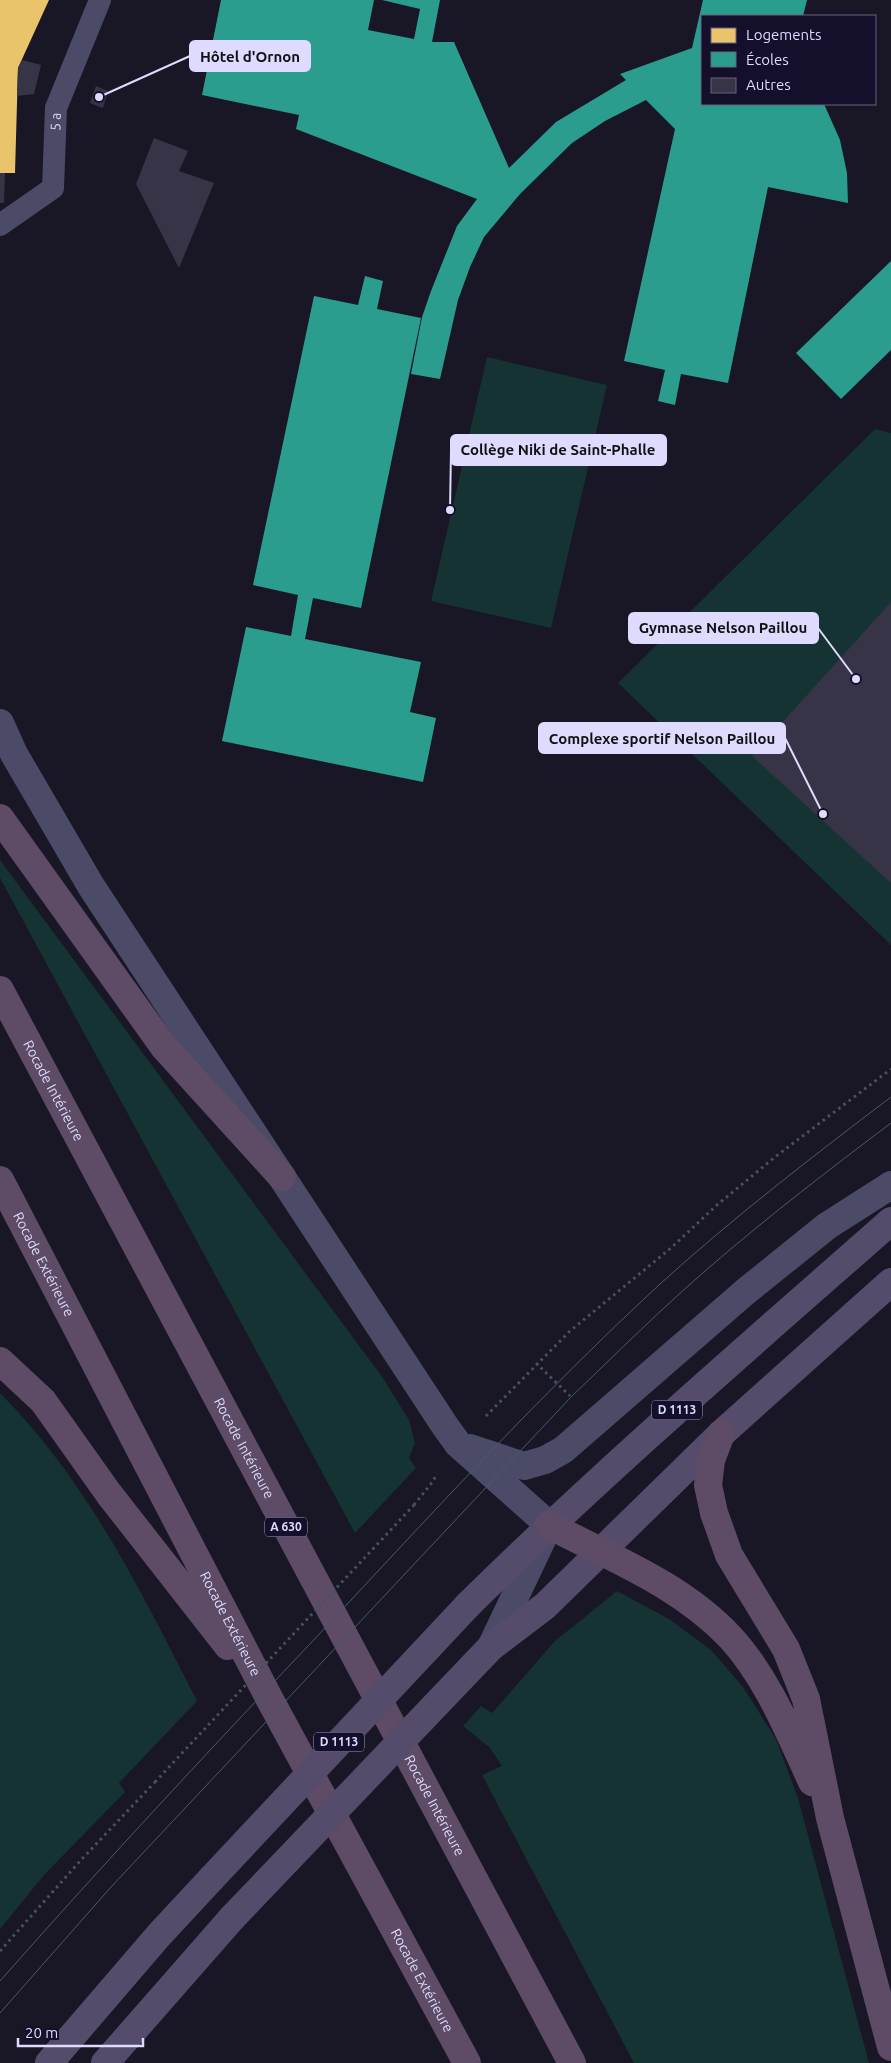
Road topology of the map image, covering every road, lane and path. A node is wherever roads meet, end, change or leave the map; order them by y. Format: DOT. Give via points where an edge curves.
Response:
graph roads {
  1 [pos="100,0"];
  2 [pos="0,225"];
  3 [pos="0,723"];
  4 [pos="0,818"];
  5 [pos="0,990"];
  6 [pos="891,1069"];
  7 [pos="282,1177"];
  8 [pos="0,1180"];
  9 [pos="891,1185"];
  10 [pos="891,1221"];
  11 [pos="891,1282"];
  12 [pos="0,1361"];
  13 [pos="721,1434"];
  14 [pos="458,1444"];
  15 [pos="549,1525"];
  16 [pos="599,1552"];
  17 [pos="491,1647"];
  18 [pos="270,1698"];
  19 [pos="830,1818"];
  20 [pos="0,1951"];
  21 [pos="891,2047"];
  22 [pos="49,2063"];
  23 [pos="105,2063"];
  24 [pos="467,2063"];
  25 [pos="572,2063"];
  1 -- 2 [label="lane, 5 a" via="56,108 53,188"];
  3 -- 7 [label="street" via="14,754 91,886"];
  4 -- 7 [label="highway" via="164,1047"];
  5 -- 25 [label="highway, Rocade Intérieure / A 630"];
  6 -- 14 [label="path" via="761,1169 570,1331"];
  7 -- 14 [label="street"];
  8 -- 18 [label="highway, Rocade Extérieure"];
  9 -- 14 [label="street" via="827,1226 760,1280 563,1450 524,1466"];
  10 -- 15 [label="main road, D 1113"];
  11 -- 13 [label="main road, D 1113"];
  12 -- 18 [label="highway" via="43,1401 110,1494"];
  13 -- 16 [label="main road, D 1113"];
  13 -- 19 [label="highway" via="711,1460 708,1485 714,1513 729,1555 786,1649 806,1699"];
  14 -- 15 [label="street"];
  14 -- 20 [label="path, bridge" via="414,1505 81,1860"];
  15 -- 16 [label="highway"];
  15 -- 17 [label="street"];
  15 -- 22 [label="main road, D 1113, bridge" via="468,1605 211,1879"];
  16 -- 17 [label="main road, D 1113" via="545,1606"];
  16 -- 19 [label="highway" via="649,1575 686,1598 730,1637 753,1666 779,1711"];
  17 -- 23 [label="main road, D 1113, bridge" via="232,1918"];
  18 -- 24 [label="highway, Rocade Extérieure"];
  19 -- 21 [label="highway"];
}
